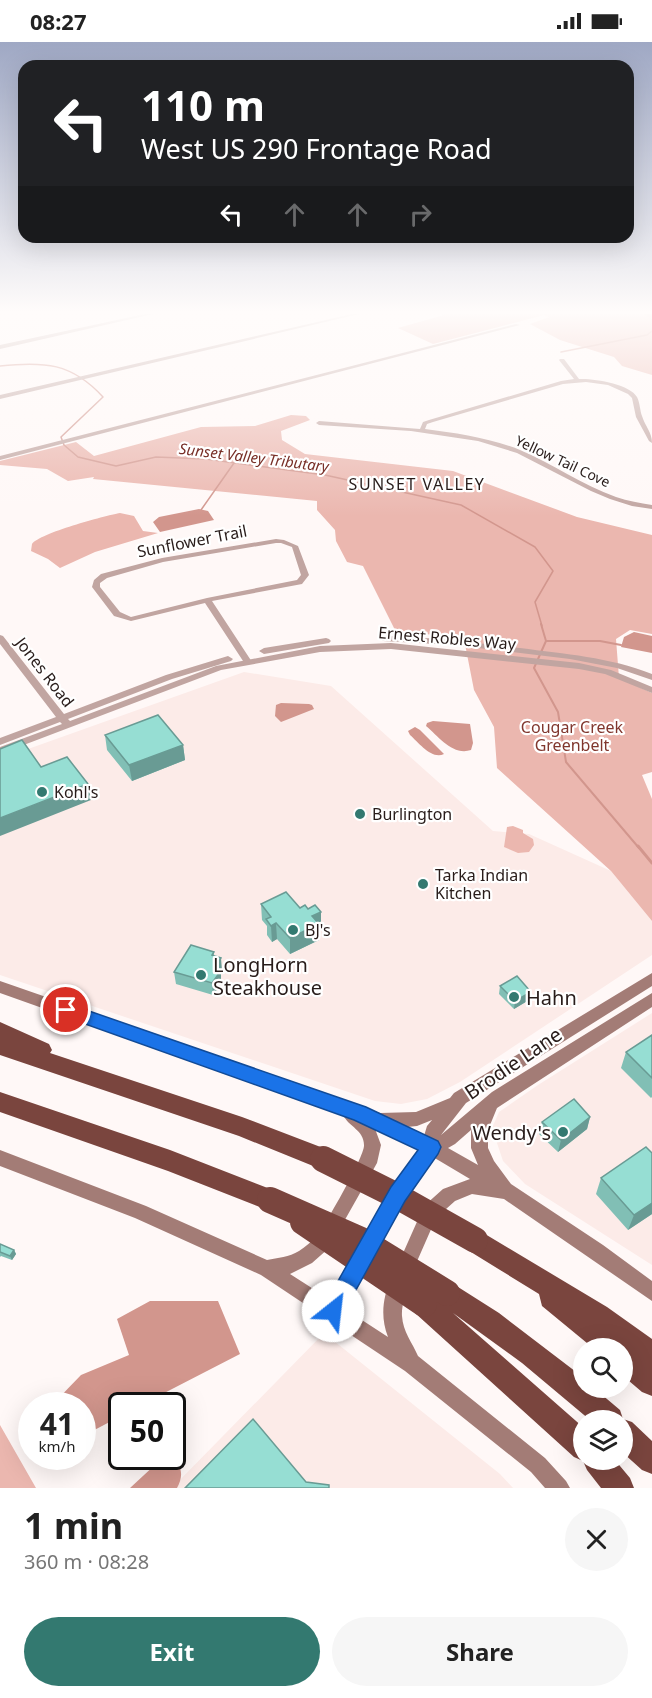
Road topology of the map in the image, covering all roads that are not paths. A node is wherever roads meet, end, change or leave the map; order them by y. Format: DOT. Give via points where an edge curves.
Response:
graph roads {
  1 [pos="69,381"];
  2 [pos="298,381"];
  3 [pos="566,381"];
  4 [pos="589,381"];
  5 [pos="0,397"];
  6 [pos="319,423"];
  7 [pos="421,432"];
  8 [pos="652,441"];
  9 [pos="0,458"];
  10 [pos="652,507"];
  11 [pos="207,600"];
  12 [pos="0,638"];
  13 [pos="246,658"];
  14 [pos="550,658"];
  15 [pos="652,677"];
  16 [pos="652,690"];
  17 [pos="64,721"];
  18 [pos="23,737"];
  19 [pos="0,742"];
  20 [pos="0,751"];
  21 [pos="652,979"];
  22 [pos="0,987"];
  23 [pos="652,999"];
  24 [pos="0,1031"];
  25 [pos="0,1046"];
  26 [pos="95,1077"];
  27 [pos="498,1097"];
  28 [pos="460,1098"];
  29 [pos="0,1102"];
  30 [pos="341,1106"];
  31 [pos="378,1120"];
  32 [pos="431,1147"];
  33 [pos="0,1158"];
  34 [pos="511,1194"];
  35 [pos="513,1265"];
  36 [pos="267,1269"];
  37 [pos="652,1292"];
  38 [pos="436,1299"];
  39 [pos="333,1311"];
  40 [pos="601,1338"];
  41 [pos="652,1355"];
  42 [pos="412,1364"];
  43 [pos="633,1366"];
  44 [pos="652,1382"];
  45 [pos="599,1410"];
  46 [pos="573,1436"];
  47 [pos="633,1442"];
  48 [pos="652,1460"];
  49 [pos="605,1470"];
  50 [pos="560,1488"];
  51 [pos="620,1488"];
  1 -- 5 [label="street"];
  2 -- 9 [label="street"];
  3 -- 7 [label="street" via="425,423"];
  4 -- 8 [label="street" via="609,384 630,393"];
  6 -- 7 [label="street, Yellow Tail Cove"];
  7 -- 10 [label="street, Yellow Tail Cove" via="501,446 613,499"];
  11 -- 11 [label="street, Sunflower Trail" via="299,582 305,575 295,546 276,541 193,554 108,575 96,584 117,614 126,618 141,618"];
  11 -- 13 [label="street"];
  12 -- 17 [label="street, Jones Road"];
  13 -- 14 [label="street, Ernest Robles Way" via="391,646"];
  13 -- 17 [label="street, Ernest Robles Way" via="199,667"];
  14 -- 15 [label="street, Ernest Robles Way" via="610,663"];
  14 -- 16 [label="street, Ernest Robles Way" via="608,672"];
  17 -- 18 [label="street, Ernest Robles Way"];
  18 -- 19 [label="street, Ernest Robles Way"];
  18 -- 20 [label="street, Ernest Robles Way"];
  21 -- 28 [label="main road, Brodie Lane"];
  22 -- 30 [label="main road"];
  23 -- 27 [label="main road, Brodie Lane"];
  24 -- 26 [label="highway"];
  25 -- 26 [label="highway"];
  26 -- 35 [label="highway, bridge" via="323,1159 395,1195"];
  27 -- 32 [label="main road, Brodie Lane" via="449,1139"];
  27 -- 34 [label="main road" via="482,1119 477,1134 488,1169"];
  28 -- 31 [label="main road" via="417,1119"];
  28 -- 32 [label="main road, Brodie Lane" via="433,1131"];
  29 -- 38 [label="highway, bridge" via="270,1200"];
  30 -- 31 [label="main road"];
  30 -- 36 [label="main road" via="366,1126 373,1145 368,1163 323,1242 306,1257"];
  31 -- 32 [label="main road"];
  32 -- 34 [label="main road"];
  32 -- 39 [label="main road, Brodie Lane" via="398,1194"];
  33 -- 36 [label="main road" via="140,1212"];
  34 -- 37 [label="main road"];
  34 -- 42 [label="main road" via="472,1186 449,1195 430,1212 392,1307 391,1318 399,1344"];
  35 -- 40 [label="highway"];
  35 -- 41 [label="highway" via="598,1316"];
  36 -- 39 [label="main road"];
  38 -- 45 [label="highway" via="511,1336"];
  38 -- 46 [label="highway"];
  39 -- 42 [label="main road"];
  42 -- 50 [label="main road" via="538,1465"];
  43 -- 44 [label="highway"];
  47 -- 48 [label="highway"];
  49 -- 51 [label="highway"];
}
